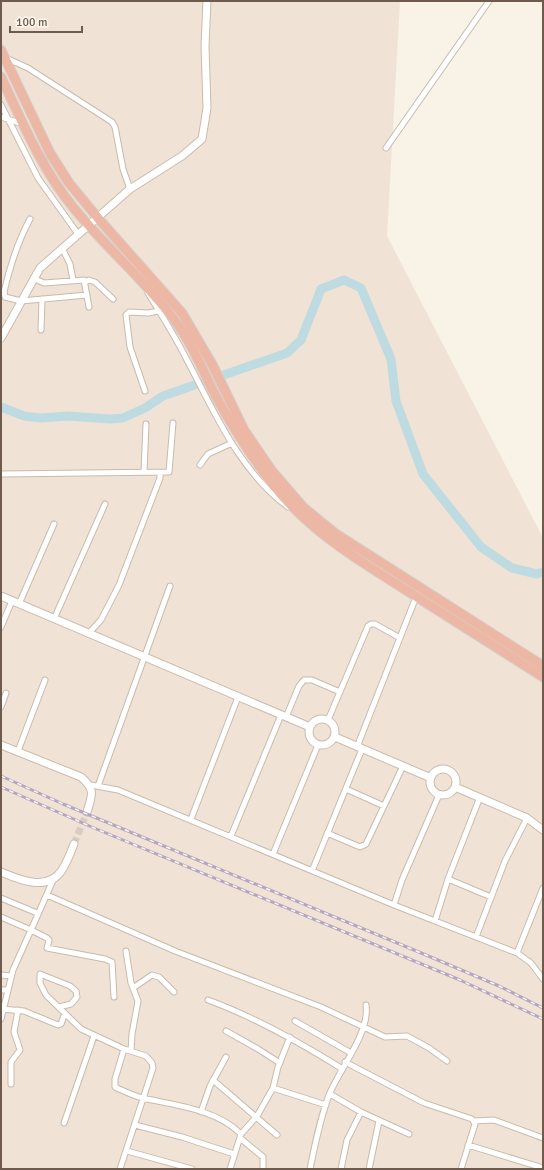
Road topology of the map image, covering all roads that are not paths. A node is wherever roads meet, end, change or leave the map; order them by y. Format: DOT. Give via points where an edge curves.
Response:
graph roads {
  1 [pos="207,1"];
  2 [pos="489,1"];
  3 [pos="3,54"];
  4 [pos="1,76"];
  5 [pos="1,105"];
  6 [pos="1,117"];
  7 [pos="8,120"];
  8 [pos="24,124"];
  9 [pos="386,148"];
  10 [pos="130,189"];
  11 [pos="96,217"];
  12 [pos="30,219"];
  13 [pos="88,226"];
  14 [pos="78,234"];
  15 [pos="62,248"];
  16 [pos="134,274"];
  17 [pos="33,278"];
  18 [pos="73,280"];
  19 [pos="85,282"];
  20 [pos="87,295"];
  21 [pos="42,299"];
  22 [pos="113,299"];
  23 [pos="21,301"];
  24 [pos="89,307"];
  25 [pos="159,311"];
  26 [pos="41,330"];
  27 [pos="1,338"];
  28 [pos="198,371"];
  29 [pos="145,391"];
  30 [pos="173,423"];
  31 [pos="146,424"];
  32 [pos="232,443"];
  33 [pos="200,465"];
  34 [pos="144,472"];
  35 [pos="160,472"];
  36 [pos="1,474"];
  37 [pos="105,504"];
  38 [pos="302,517"];
  39 [pos="54,524"];
  40 [pos="170,586"];
  41 [pos="1,596"];
  42 [pos="416,596"];
  43 [pos="12,601"];
  44 [pos="20,604"];
  45 [pos="54,619"];
  46 [pos="1,627"];
  47 [pos="88,634"];
  48 [pos="400,638"];
  49 [pos="143,657"];
  50 [pos="543,666"];
  51 [pos="543,677"];
  52 [pos="45,680"];
  53 [pos="340,692"];
  54 [pos="6,693"];
  55 [pos="238,697"];
  56 [pos="1,707"];
  57 [pos="283,716"];
  58 [pos="328,720"];
  59 [pos="310,727"];
  60 [pos="335,737"];
  61 [pos="318,744"];
  62 [pos="1,745"];
  63 [pos="360,748"];
  64 [pos="18,751"];
  65 [pos="403,766"];
  66 [pos="431,778"];
  67 [pos="95,786"];
  68 [pos="456,787"];
  69 [pos="346,789"];
  70 [pos="439,794"];
  71 [pos="480,797"];
  72 [pos="384,806"];
  73 [pos="86,812"];
  74 [pos="527,818"];
  75 [pos="191,819"];
  76 [pos="543,830"];
  77 [pos="327,833"];
  78 [pos="231,836"];
  79 [pos="74,844"];
  80 [pos="274,854"];
  81 [pos="312,870"];
  82 [pos="1,872"];
  83 [pos="54,878"];
  84 [pos="448,879"];
  85 [pos="543,888"];
  86 [pos="47,894"];
  87 [pos="491,897"];
  88 [pos="1,898"];
  89 [pos="394,904"];
  90 [pos="37,913"];
  91 [pos="1,917"];
  92 [pos="435,921"];
  93 [pos="31,930"];
  94 [pos="476,937"];
  95 [pos="126,952"];
  96 [pos="517,953"];
  97 [pos="1,975"];
  98 [pos="12,976"];
  99 [pos="543,979"];
  100 [pos="133,988"];
  101 [pos="1,990"];
  102 [pos="8,990"];
  103 [pos="174,992"];
  104 [pos="114,998"];
  105 [pos="208,1000"];
  106 [pos="366,1005"];
  107 [pos="59,1007"];
  108 [pos="2,1009"];
  109 [pos="18,1010"];
  110 [pos="65,1013"];
  111 [pos="1,1019"];
  112 [pos="295,1021"];
  113 [pos="364,1027"];
  114 [pos="226,1031"];
  115 [pos="94,1036"];
  116 [pos="290,1037"];
  117 [pos="124,1049"];
  118 [pos="131,1052"];
  119 [pos="351,1053"];
  120 [pos="226,1057"];
  121 [pos="447,1061"];
  122 [pos="345,1062"];
  123 [pos="280,1063"];
  124 [pos="342,1068"];
  125 [pos="213,1080"];
  126 [pos="11,1084"];
  127 [pos="273,1088"];
  128 [pos="330,1094"];
  129 [pos="143,1098"];
  130 [pos="326,1105"];
  131 [pos="201,1112"];
  132 [pos="361,1112"];
  133 [pos="255,1118"];
  134 [pos="379,1120"];
  135 [pos="474,1121"];
  136 [pos="64,1123"];
  137 [pos="135,1125"];
  138 [pos="408,1134"];
  139 [pos="277,1135"];
  140 [pos="241,1136"];
  141 [pos="543,1138"];
  142 [pos="468,1145"];
  143 [pos="127,1151"];
  144 [pos="234,1154"];
  145 [pos="543,1168"];
  146 [pos="120,1169"];
  147 [pos="192,1169"];
  148 [pos="230,1169"];
  149 [pos="263,1169"];
  150 [pos="310,1169"];
  151 [pos="341,1169"];
  152 [pos="369,1169"];
  153 [pos="461,1169"];
  1 -- 10 [label="street" via="207,108 202,139 182,156"];
  2 -- 9 [label="street"];
  3 -- 10 [label="street" via="112,122"];
  3 -- 11 [label="highway" via="59,169"];
  4 -- 8 [label="highway"];
  5 -- 7 [label="street"];
  6 -- 7 [label="street"];
  7 -- 8 [label="street"];
  7 -- 14 [label="street" via="38,178"];
  8 -- 13 [label="highway" via="48,173"];
  10 -- 11 [label="street"];
  11 -- 13 [label="street"];
  11 -- 50 [label="highway" via="182,313 256,449 313,517"];
  12 -- 23 [label="street" via="16,249 4,292 5,297"];
  13 -- 14 [label="street"];
  13 -- 16 [label="highway"];
  14 -- 15 [label="street"];
  15 -- 17 [label="street"];
  15 -- 18 [label="street" via="70,264"];
  16 -- 25 [label="street"];
  16 -- 28 [label="highway" via="175,320"];
  17 -- 18 [label="street" via="44,282"];
  17 -- 23 [label="street"];
  18 -- 19 [label="street"];
  19 -- 20 [label="street"];
  19 -- 22 [label="street" via="95,282"];
  20 -- 21 [label="street"];
  20 -- 24 [label="street"];
  21 -- 23 [label="street"];
  21 -- 26 [label="street"];
  23 -- 27 [label="street"];
  25 -- 28 [label="street"];
  25 -- 29 [label="street" via="130,312 126,315 130,347"];
  28 -- 32 [label="street" via="204,393"];
  28 -- 38 [label="highway" via="256,462"];
  30 -- 35 [label="street" via="169,472"];
  31 -- 34 [label="street"];
  32 -- 33 [label="street" via="208,454"];
  32 -- 38 [label="street" via="249,468 276,499"];
  34 -- 35 [label="street"];
  34 -- 36 [label="street"];
  35 -- 47 [label="street" via="160,478 119,585 101,620"];
  37 -- 45 [label="street"];
  38 -- 42 [label="highway" via="334,543"];
  39 -- 44 [label="street"];
  40 -- 49 [label="street"];
  41 -- 43 [label="street"];
  42 -- 48 [label="street"];
  42 -- 51 [label="highway"];
  43 -- 44 [label="street"];
  43 -- 46 [label="street"];
  44 -- 45 [label="street"];
  45 -- 47 [label="street"];
  47 -- 49 [label="street"];
  48 -- 53 [label="street" via="375,624 368,626"];
  48 -- 63 [label="street"];
  49 -- 55 [label="street"];
  49 -- 67 [label="street"];
  52 -- 64 [label="street"];
  53 -- 57 [label="street" via="312,680 304,680"];
  53 -- 58 [label="street"];
  54 -- 56 [label="street"];
  55 -- 57 [label="street"];
  55 -- 75 [label="street"];
  57 -- 59 [label="street"];
  57 -- 78 [label="street"];
  58 -- 59 [label="street" via="316,721"];
  58 -- 60 [label="street" via="334,725"];
  59 -- 61 [label="street" via="310,736"];
  60 -- 61 [label="street" via="326,745"];
  60 -- 63 [label="street"];
  61 -- 80 [label="street"];
  62 -- 64 [label="street"];
  63 -- 65 [label="street"];
  63 -- 69 [label="street"];
  64 -- 67 [label="street" via="81,776"];
  65 -- 66 [label="street"];
  65 -- 72 [label="street"];
  66 -- 68 [label="street" via="438,771 446,770 455,777"];
  66 -- 70 [label="street" via="432,789"];
  67 -- 73 [label="street"];
  67 -- 75 [label="street" via="118,790"];
  68 -- 70 [label="street" via="448,794"];
  68 -- 71 [label="street"];
  69 -- 72 [label="street"];
  69 -- 77 [label="street"];
  70 -- 89 [label="street"];
  71 -- 74 [label="street"];
  71 -- 84 [label="street"];
  72 -- 77 [label="street" via="365,846 360,847"];
  74 -- 76 [label="street"];
  74 -- 87 [label="street" via="505,861"];
  75 -- 78 [label="street"];
  77 -- 81 [label="street"];
  78 -- 80 [label="street"];
  79 -- 83 [label="street" via="62,870"];
  80 -- 81 [label="street"];
  81 -- 89 [label="street"];
  82 -- 83 [label="street" via="25,882 35,883"];
  83 -- 86 [label="street"];
  84 -- 87 [label="street"];
  84 -- 92 [label="street"];
  85 -- 96 [label="street"];
  86 -- 90 [label="street"];
  86 -- 113 [label="street" via="175,951"];
  87 -- 94 [label="street"];
  88 -- 90 [label="street"];
  89 -- 92 [label="street"];
  90 -- 93 [label="street"];
  91 -- 93 [label="street"];
  92 -- 94 [label="street"];
  93 -- 98 [label="street"];
  93 -- 104 [label="street" via="49,940 47,948 112,962"];
  94 -- 96 [label="street"];
  95 -- 100 [label="street"];
  96 -- 99 [label="street" via="531,963"];
  97 -- 98 [label="street"];
  98 -- 102 [label="street"];
  100 -- 103 [label="street" via="152,975 159,977"];
  100 -- 118 [label="street" via="138,1001"];
  101 -- 102 [label="street"];
  102 -- 108 [label="street"];
  105 -- 116 [label="street" via="238,1011"];
  106 -- 113 [label="street" via="367,1018"];
  107 -- 107 [label="street" via="42,989 40,974 76,991 77,998 74,1001"];
  107 -- 110 [label="street"];
  108 -- 109 [label="street"];
  108 -- 111 [label="street"];
  109 -- 110 [label="street" via="58,1025 61,1024"];
  109 -- 126 [label="street" via="14,1032 20,1050 11,1062"];
  110 -- 115 [label="street" via="81,1029"];
  112 -- 119 [label="street"];
  113 -- 119 [label="street"];
  113 -- 121 [label="street" via="385,1037 407,1036 430,1048"];
  114 -- 123 [label="street"];
  115 -- 117 [label="street"];
  115 -- 136 [label="street"];
  116 -- 123 [label="street"];
  116 -- 124 [label="street"];
  117 -- 118 [label="street"];
  117 -- 129 [label="street" via="115,1087"];
  118 -- 129 [label="street" via="146,1056 152,1063 153,1068"];
  119 -- 122 [label="street"];
  120 -- 125 [label="street"];
  122 -- 124 [label="street"];
  122 -- 135 [label="street" via="424,1102"];
  123 -- 127 [label="street"];
  124 -- 128 [label="street"];
  125 -- 131 [label="street"];
  125 -- 133 [label="street"];
  127 -- 130 [label="street"];
  127 -- 133 [label="street"];
  128 -- 130 [label="street"];
  128 -- 132 [label="street"];
  129 -- 131 [label="street"];
  129 -- 137 [label="street"];
  130 -- 150 [label="street"];
  131 -- 140 [label="street" via="222,1121"];
  132 -- 134 [label="street"];
  132 -- 151 [label="street" via="347,1140"];
  133 -- 139 [label="street"];
  133 -- 140 [label="street"];
  134 -- 138 [label="street"];
  134 -- 152 [label="street"];
  135 -- 141 [label="street" via="494,1120"];
  135 -- 142 [label="street"];
  137 -- 143 [label="street"];
  137 -- 144 [label="street"];
  140 -- 144 [label="street"];
  140 -- 149 [label="street" via="263,1157"];
  142 -- 145 [label="street"];
  142 -- 153 [label="street"];
  143 -- 146 [label="street"];
  143 -- 147 [label="street"];
  144 -- 148 [label="street"];
}
